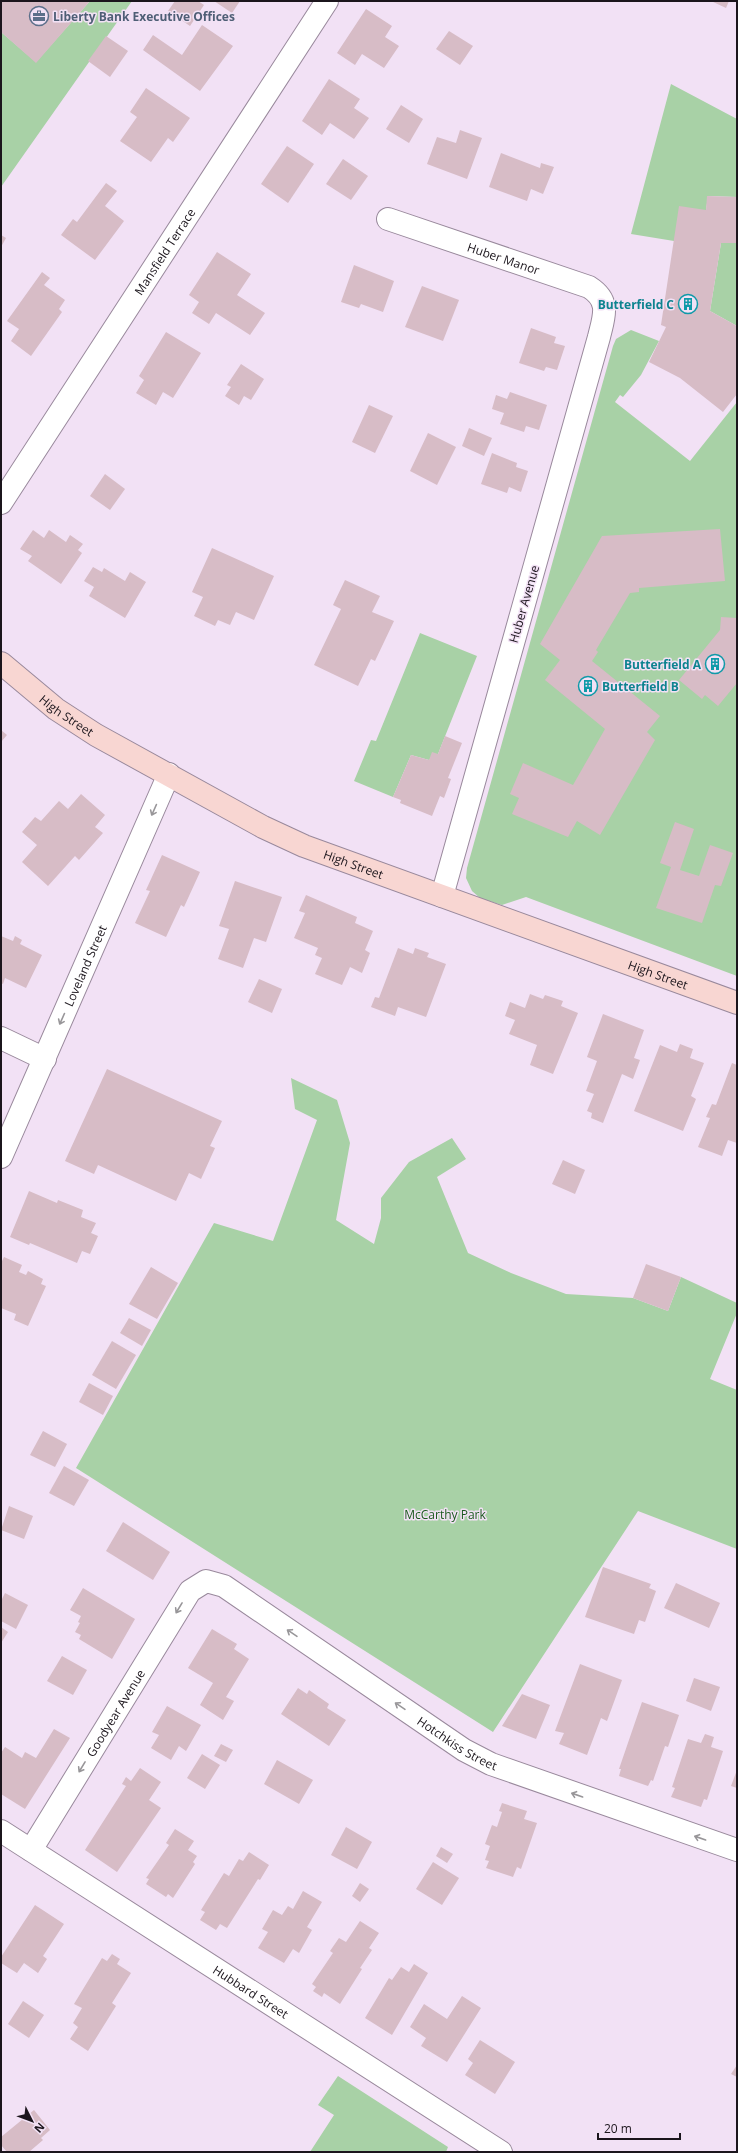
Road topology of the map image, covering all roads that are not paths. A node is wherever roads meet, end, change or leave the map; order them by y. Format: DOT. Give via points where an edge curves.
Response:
graph roads {
  1 [pos="327,1"];
  2 [pos="388,219"];
  3 [pos="605,311"];
  4 [pos="1,503"];
  5 [pos="1,663"];
  6 [pos="169,774"];
  7 [pos="442,896"];
  8 [pos="737,1003"];
  9 [pos="1,1038"];
  10 [pos="44,1059"];
  11 [pos="1,1157"];
  12 [pos="206,1581"];
  13 [pos="1,1831"];
  14 [pos="31,1850"];
  15 [pos="737,1850"];
  16 [pos="501,2152"];
  1 -- 4 [label="street, Mansfield Terrace"];
  2 -- 3 [label="street, Huber Manor" via="589,287 598,293"];
  3 -- 7 [label="street, Huber Avenue"];
  5 -- 6 [label="street, High Street" via="56,708 90,731"];
  6 -- 7 [label="street, High Street" via="263,827 304,846"];
  6 -- 10 [label="street, Loveland Street, one-way"];
  7 -- 8 [label="street, High Street"];
  9 -- 10 [label="street"];
  10 -- 11 [label="street, Loveland Street"];
  12 -- 14 [label="street, Goodyear Avenue, one-way" via="190,1591"];
  15 -- 12 [label="street, Hotchkiss Street, one-way" via="491,1764 464,1750 224,1586"];
  13 -- 14 [label="street, Hubbard Street"];
  14 -- 16 [label="street, Hubbard Street"];
}
